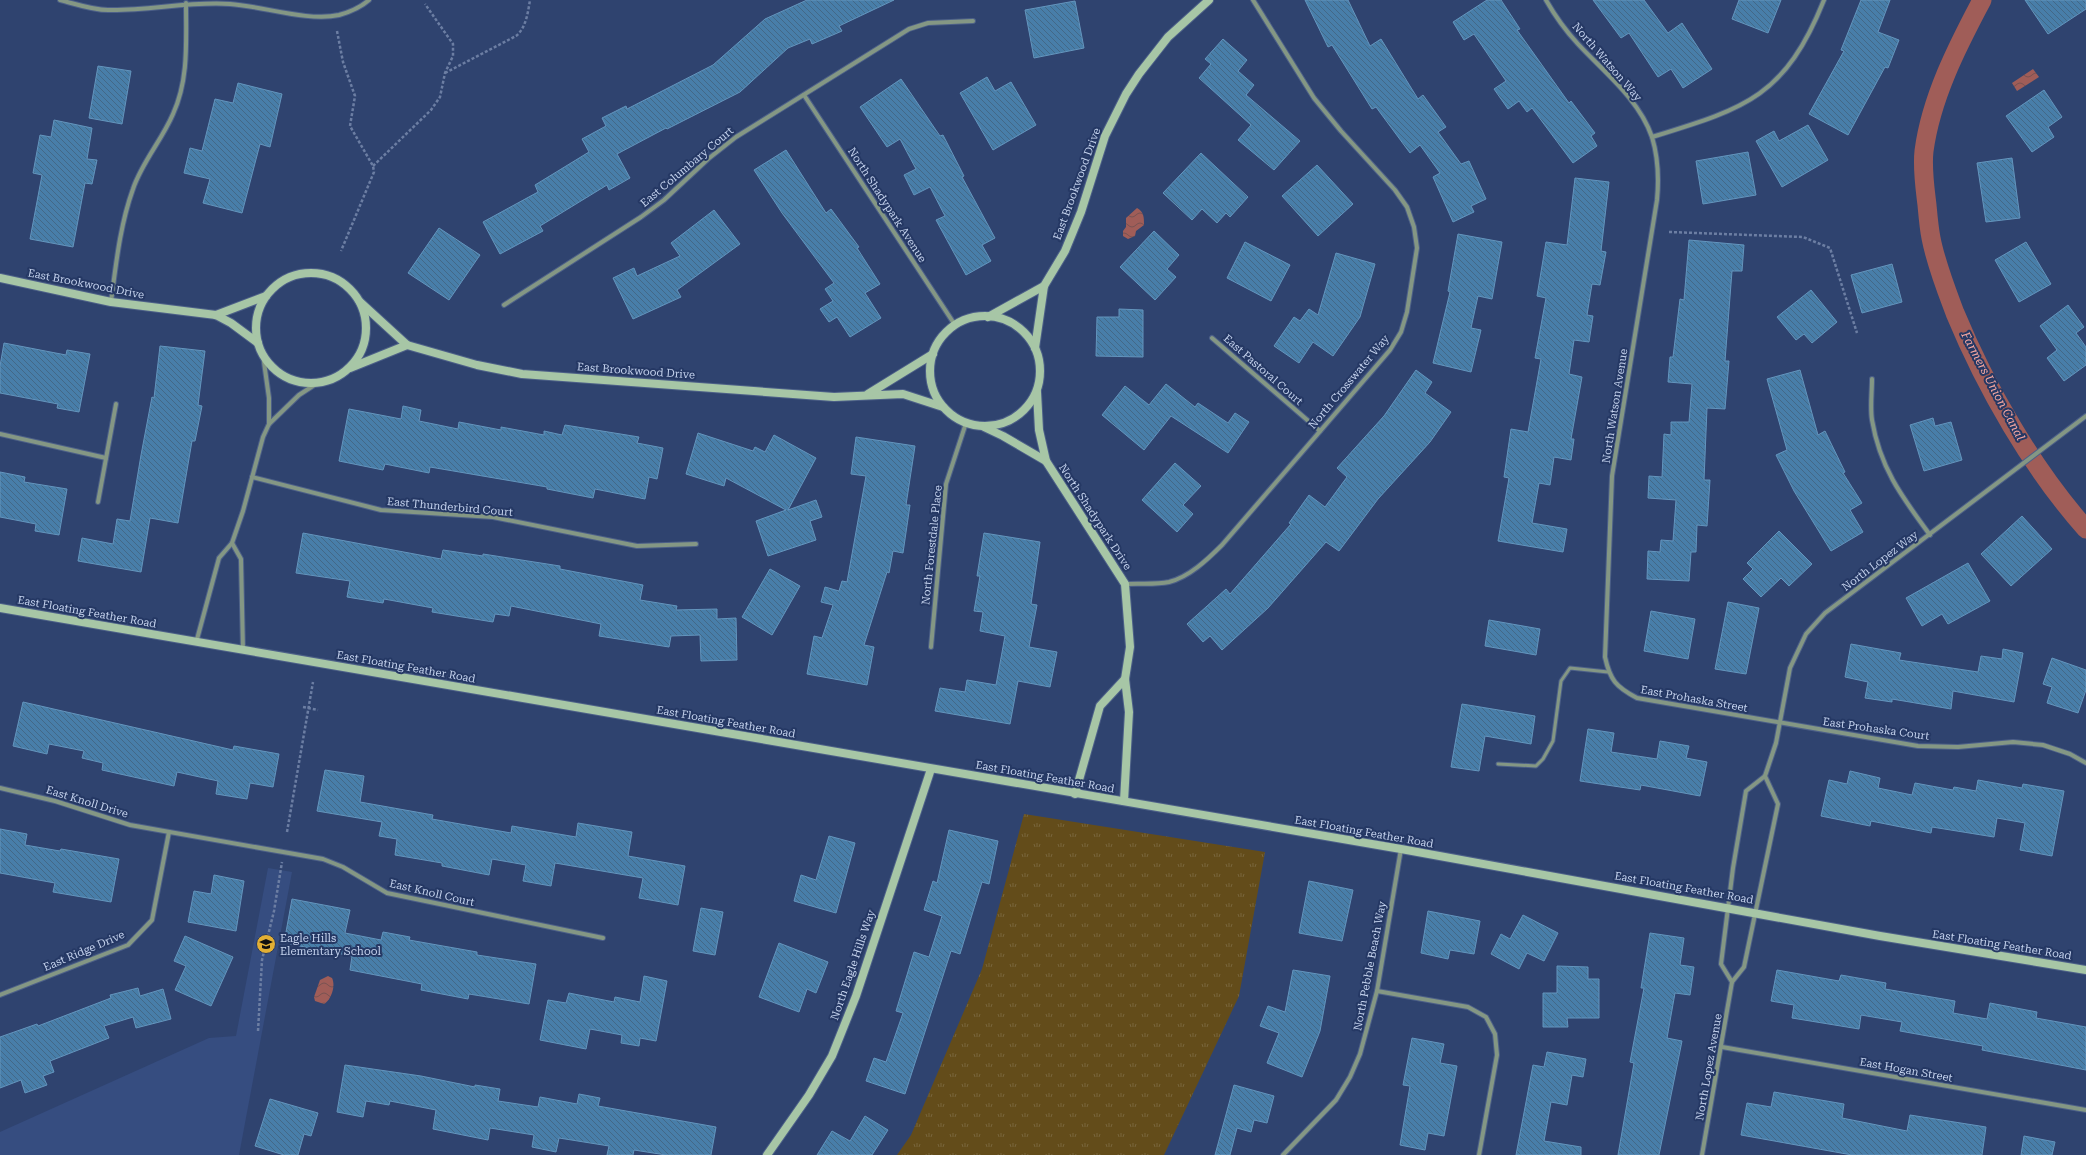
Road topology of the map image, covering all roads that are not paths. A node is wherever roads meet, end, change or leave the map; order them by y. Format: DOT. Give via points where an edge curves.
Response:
graph roads {
  1 [pos="60,0"];
  2 [pos="369,0"];
  3 [pos="1209,0"];
  4 [pos="1254,0"];
  5 [pos="1546,0"];
  6 [pos="1824,0"];
  7 [pos="186,3"];
  8 [pos="973,21"];
  9 [pos="804,95"];
  10 [pos="1652,137"];
  11 [pos="0,278"];
  12 [pos="1044,286"];
  13 [pos="266,296"];
  14 [pos="111,302"];
  15 [pos="360,302"];
  16 [pos="504,304"];
  17 [pos="216,315"];
  18 [pos="988,317"];
  19 [pos="955,326"];
  20 [pos="1212,338"];
  21 [pos="258,343"];
  22 [pos="407,345"];
  23 [pos="1035,348"];
  24 [pos="933,354"];
  25 [pos="263,355"];
  26 [pos="349,368"];
  27 [pos="1872,379"];
  28 [pos="320,382"];
  29 [pos="1037,392"];
  30 [pos="867,395"];
  31 [pos="116,404"];
  32 [pos="943,407"];
  33 [pos="2086,416"];
  34 [pos="966,423"];
  35 [pos="269,424"];
  36 [pos="983,426"];
  37 [pos="1320,431"];
  38 [pos="0,434"];
  39 [pos="106,458"];
  40 [pos="1046,461"];
  41 [pos="252,477"];
  42 [pos="98,502"];
  43 [pos="1930,535"];
  44 [pos="232,543"];
  45 [pos="696,544"];
  46 [pos="1125,584"];
  47 [pos="0,608"];
  48 [pos="196,643"];
  49 [pos="931,647"];
  50 [pos="243,651"];
  51 [pos="1608,672"];
  52 [pos="1125,679"];
  53 [pos="1612,679"];
  54 [pos="1779,723"];
  55 [pos="2086,763"];
  56 [pos="1498,764"];
  57 [pos="931,769"];
  58 [pos="1765,776"];
  59 [pos="0,788"];
  60 [pos="1075,794"];
  61 [pos="1124,802"];
  62 [pos="169,832"];
  63 [pos="1401,849"];
  64 [pos="1728,907"];
  65 [pos="1755,912"];
  66 [pos="603,938"];
  67 [pos="2086,970"];
  68 [pos="1732,982"];
  69 [pos="1377,992"];
  70 [pos="0,995"];
  71 [pos="1722,1047"];
  72 [pos="2086,1110"];
  73 [pos="767,1155"];
  74 [pos="1283,1155"];
  75 [pos="1478,1155"];
  76 [pos="1702,1155"];
  1 -- 7 [label="street" via="106,10"];
  2 -- 7 [label="street" via="363,6 339,15 314,16 230,4"];
  3 -- 12 [label="street, East Brookwood Drive" via="1168,37 1126,94 1105,136 1081,212 1065,251"];
  4 -- 37 [label="street, North Crosswater Way" via="1314,98 1395,190 1407,207 1414,227 1417,248 1407,312 1401,332 1390,350"];
  5 -- 10 [label="street, North Watson Way" via="1578,43 1624,92 1641,115"];
  6 -- 10 [label="street" via="1800,52 1766,90 1742,106"];
  7 -- 14 [label="street" via="183,86 173,114 133,188"];
  8 -- 9 [label="street, East Columbary Court" via="928,23 909,30"];
  9 -- 16 [label="street, East Columbary Court" via="736,137 641,217"];
  9 -- 19 [label="street, North Shadypark Avenue"];
  10 -- 51 [label="street, North Watson Avenue" via="1659,175 1657,200 1612,476 1606,657"];
  11 -- 14 [label="street, East Brookwood Drive"];
  12 -- 18 [label="street"];
  12 -- 23 [label="street, East Brookwood Drive"];
  13 -- 15 [label="street" via="285,280 309,273 333,278 344,284"];
  13 -- 17 [label="street, East Brookwood Drive"];
  13 -- 21 [label="street" via="257,319"];
  14 -- 17 [label="street, East Brookwood Drive"];
  15 -- 22 [label="street, East Brookwood Drive"];
  15 -- 26 [label="street" via="364,314 365,337 362,349"];
  17 -- 21 [label="street, East Brookwood Drive"];
  18 -- 19 [label="street" via="971,318"];
  18 -- 23 [label="street" via="1003,319 1016,326"];
  19 -- 24 [label="street" via="941,338"];
  20 -- 37 [label="street, East Pastoral Court"];
  21 -- 25 [label="street"];
  22 -- 26 [label="street"];
  22 -- 30 [label="street, East Brookwood Drive" via="477,365 522,374 834,397"];
  23 -- 29 [label="street" via="1040,362"];
  24 -- 30 [label="street, East Brookwood Drive"];
  24 -- 32 [label="street" via="930,373 934,391"];
  25 -- 28 [label="street" via="280,373 291,379"];
  25 -- 35 [label="street" via="269,398"];
  26 -- 28 [label="street"];
  27 -- 43 [label="street" via="1872,419 1881,457 1897,490"];
  28 -- 35 [label="street" via="299,395"];
  29 -- 36 [label="street" via="1028,406 1015,418 1000,425"];
  29 -- 40 [label="street, North Shadypark Drive" via="1039,430"];
  30 -- 32 [label="street, East Brookwood Drive" via="903,394"];
  31 -- 39 [label="street"];
  32 -- 34 [label="street"];
  33 -- 43 [label="street, North Lopez Way"];
  34 -- 36 [label="street"];
  34 -- 49 [label="street, North Forestdale Place" via="946,484"];
  35 -- 41 [label="street"];
  36 -- 40 [label="street, North Shadypark Drive"];
  37 -- 46 [label="street, North Crosswater Way" via="1222,545 1206,560 1169,582"];
  38 -- 39 [label="street"];
  39 -- 42 [label="street"];
  40 -- 46 [label="street, North Shadypark Drive"];
  41 -- 44 [label="street"];
  41 -- 45 [label="street, East Thunderbird Court" via="381,510 493,517 636,546"];
  43 -- 54 [label="street, North Lopez Way" via="1825,614 1806,634 1790,668"];
  44 -- 48 [label="street" via="219,558"];
  44 -- 50 [label="street" via="241,559"];
  46 -- 52 [label="street, North Shadypark Drive" via="1130,647"];
  47 -- 48 [label="street, East Floating Feather Road"];
  48 -- 50 [label="street, East Floating Feather Road"];
  50 -- 57 [label="street, East Floating Feather Road"];
  51 -- 53 [label="street, North Watson Avenue"];
  51 -- 56 [label="lane" via="1570,668 1561,681 1552,741 1543,759 1536,766"];
  52 -- 60 [label="street" via="1100,706"];
  52 -- 61 [label="street, North Shadypark Drive" via="1129,712"];
  53 -- 54 [label="street, East Prohaska Street" via="1622,690 1637,698"];
  54 -- 55 [label="street, East Prohaska Court" via="1918,746 1958,747 2013,742 2043,745 2070,754"];
  54 -- 58 [label="street, North Lopez Way" via="1776,743"];
  57 -- 60 [label="street, East Floating Feather Road"];
  57 -- 73 [label="street, North Eagle Hills Way" via="856,996 832,1056 809,1095"];
  58 -- 64 [label="street" via="1746,791"];
  58 -- 65 [label="street" via="1778,804"];
  59 -- 62 [label="street, East Knoll Drive" via="55,801 130,825"];
  60 -- 61 [label="street, East Floating Feather Road"];
  61 -- 63 [label="street, East Floating Feather Road"];
  62 -- 66 [label="street, East Knoll Court" via="323,859 343,867 387,893"];
  62 -- 70 [label="street, East Ridge Drive" via="152,920 128,944"];
  63 -- 64 [label="street, East Floating Feather Road"];
  63 -- 69 [label="street, North Pebble Beach Way"];
  64 -- 65 [label="street, East Floating Feather Road"];
  64 -- 68 [label="street" via="1721,964"];
  65 -- 67 [label="street, East Floating Feather Road" via="1880,936"];
  65 -- 68 [label="street, North Lopez Avenue" via="1744,967"];
  68 -- 71 [label="street, North Lopez Avenue"];
  69 -- 74 [label="street, North Pebble Beach Way" via="1369,1027 1350,1077 1336,1100"];
  69 -- 75 [label="street" via="1468,1007 1486,1017 1495,1034 1496,1055"];
  71 -- 72 [label="street, East Hogan Street"];
  71 -- 76 [label="street, North Lopez Avenue"];
}
